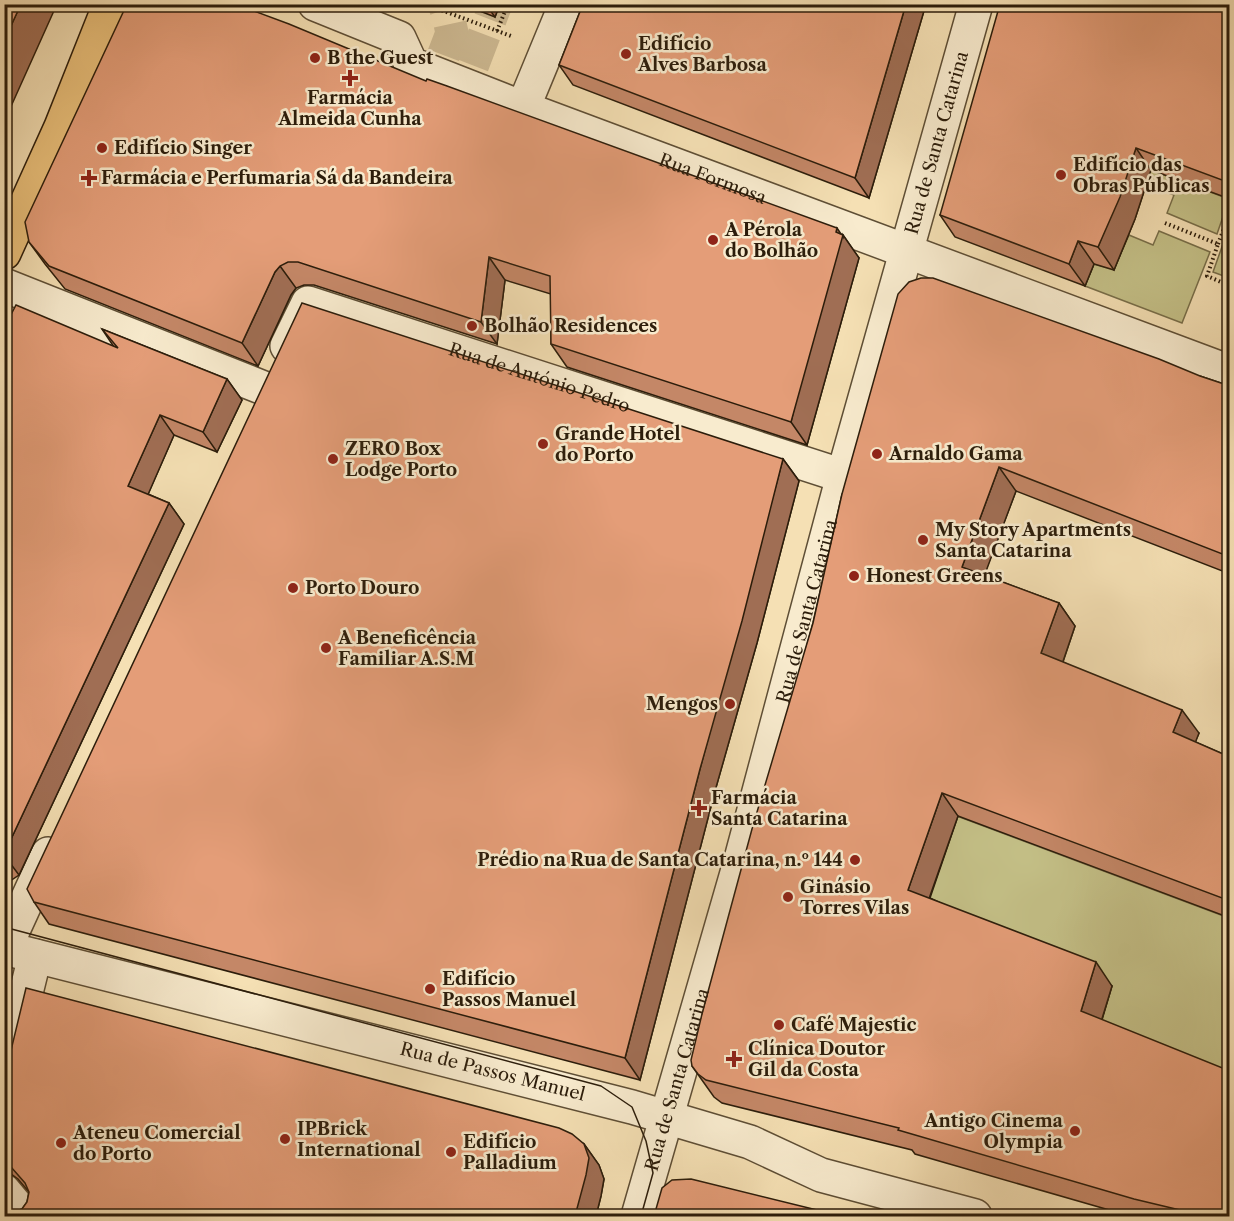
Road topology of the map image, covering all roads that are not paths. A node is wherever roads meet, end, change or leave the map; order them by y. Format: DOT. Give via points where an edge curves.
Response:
graph roads {
  1 [pos="110,4"];
  2 [pos="315,4"];
  3 [pos="566,4"];
  4 [pos="976,4"];
  5 [pos="523,108"];
  6 [pos="908,250"];
  7 [pos="4,253"];
  8 [pos="4,285"];
  9 [pos="1230,372"];
  10 [pos="266,389"];
  11 [pos="252,420"];
  12 [pos="843,476"];
  13 [pos="62,826"];
  14 [pos="15,950"];
  15 [pos="4,1083"];
  16 [pos="665,1117"];
  17 [pos="4,1191"];
  18 [pos="25,1216"];
  19 [pos="638,1216"];
  20 [pos="975,1216"];
  1 -- 7 [label="main road" via="61,127"];
  2 -- 5 [label="street, Rua Formosa" via="399,38 411,64"];
  3 -- 5 [label="street"];
  4 -- 6 [label="street, Rua de Santa Catarina"];
  5 -- 6 [label="street, Rua Formosa"];
  6 -- 9 [label="street, Rua Formosa"];
  6 -- 12 [label="street, Rua de Santa Catarina"];
  8 -- 10 [label="street"];
  10 -- 11 [label="street"];
  10 -- 12 [label="street, Rua de António Pedro" via="308,303"];
  12 -- 16 [label="street, Rua de Santa Catarina" via="741,859"];
  13 -- 14 [label="street"];
  14 -- 15 [label="street"];
  14 -- 16 [label="street, Rua de Passos Manuel"];
  16 -- 19 [label="street, Rua de Santa Catarina"];
  16 -- 20 [label="street, Rua de Passos Manuel" via="750,1142 821,1175"];
  17 -- 18 [label="street"];
}
